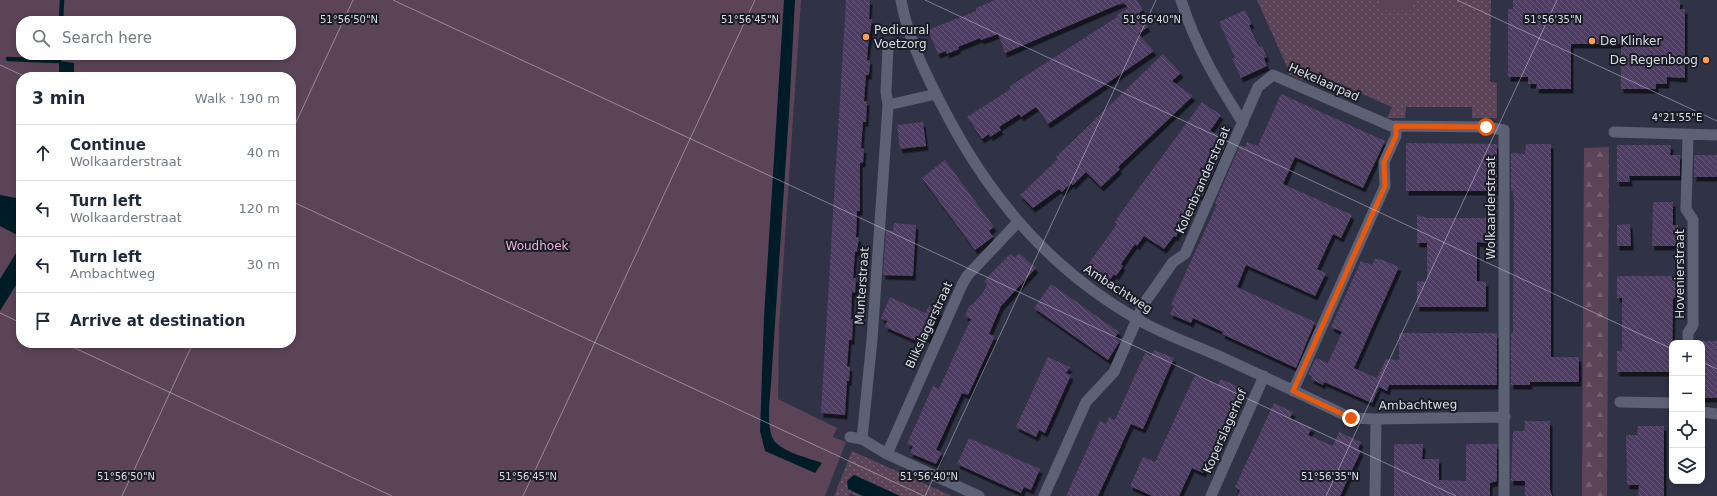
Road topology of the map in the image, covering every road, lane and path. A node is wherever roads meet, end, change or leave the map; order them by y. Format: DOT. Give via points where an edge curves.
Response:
graph roads {
  1 [pos="901,0"];
  2 [pos="1181,0"];
  3 [pos="888,46"];
  4 [pos="936,94"];
  5 [pos="888,105"];
  6 [pos="1242,123"];
  7 [pos="1396,126"];
  8 [pos="1614,132"];
  9 [pos="1688,134"];
  10 [pos="1717,135"];
  11 [pos="1018,222"];
  12 [pos="1137,320"];
  13 [pos="1688,340"];
  14 [pos="1264,376"];
  15 [pos="1293,391"];
  16 [pos="1620,402"];
  17 [pos="1669,403"];
  18 [pos="1705,412"];
  19 [pos="1717,414"];
  20 [pos="1505,417"];
  21 [pos="1376,419"];
  22 [pos="850,437"];
  23 [pos="862,439"];
  24 [pos="887,454"];
  25 [pos="979,496"];
  26 [pos="1044,496"];
  27 [pos="1210,496"];
  28 [pos="1374,496"];
  29 [pos="1504,496"];
  1 -- 4 [label="street, Ambachtweg" via="916,48"];
  2 -- 6 [label="street, Kolenbranderstraat" via="1190,28 1212,74"];
  3 -- 5 [label="street, Munterstraat"];
  4 -- 5 [label="street"];
  4 -- 11 [label="street, Ambachtweg" via="986,183"];
  5 -- 23 [label="street, Munterstraat" via="872,340"];
  6 -- 7 [label="street, Hekelaarpad" via="1258,88 1273,75"];
  6 -- 12 [label="street, Kolenbranderstraat" via="1185,254 1173,262 1143,305"];
  7 -- 15 [label="street" via="1396,136 1384,162 1385,186"];
  7 -- 20 [label="street, Wolkaarderstraat" via="1486,127 1504,130"];
  8 -- 9 [label="street"];
  9 -- 10 [label="street"];
  9 -- 13 [label="street, Hovenierstraat" via="1686,209 1693,220 1693,326 1688,334"];
  11 -- 12 [label="street, Ambachtweg" via="1065,269"];
  11 -- 24 [label="street, Blikslagerstraat" via="967,276"];
  12 -- 14 [label="street, Ambachtweg"];
  12 -- 26 [label="street, Kolenbranderstraat" via="1114,372 1086,402"];
  14 -- 15 [label="street, Ambachtweg"];
  14 -- 27 [label="street, Koperslagerhof"];
  15 -- 21 [label="street, Ambachtweg" via="1351,418"];
  16 -- 17 [label="street"];
  18 -- 19 [label="street"];
  20 -- 21 [label="street, Ambachtweg"];
  20 -- 29 [label="street"];
  21 -- 28 [label="street"];
  22 -- 23 [label="street"];
  23 -- 24 [label="street"];
  24 -- 25 [label="street"];
}
